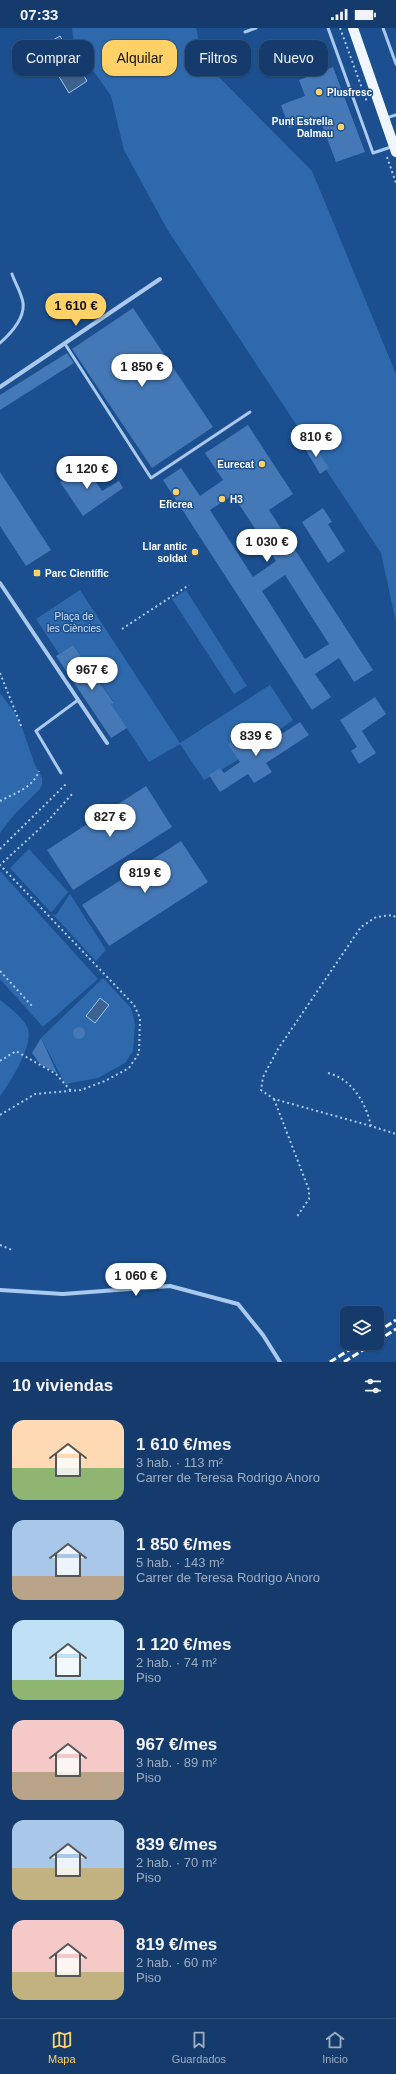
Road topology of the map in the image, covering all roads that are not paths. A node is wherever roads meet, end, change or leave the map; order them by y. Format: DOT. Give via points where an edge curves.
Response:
graph roads {
  1 [pos="256,28"];
  2 [pos="328,28"];
  3 [pos="353,28"];
  4 [pos="383,28"];
  5 [pos="246,32"];
  6 [pos="396,64"];
  7 [pos="396,115"];
  8 [pos="384,118"];
  9 [pos="395,150"];
  10 [pos="12,274"];
  11 [pos="160,279"];
  12 [pos="0,343"];
  13 [pos="65,344"];
  14 [pos="0,387"];
  15 [pos="250,412"];
  16 [pos="0,584"];
  17 [pos="78,700"];
  18 [pos="107,743"];
  19 [pos="61,773"];
  20 [pos="0,1290"];
  21 [pos="280,1362"];
  1 -- 5 [label="lane"];
  2 -- 9 [label="lane" via="373,153"];
  3 -- 8 [label="main road"];
  4 -- 6 [label="lane"];
  7 -- 8 [label="lane"];
  8 -- 9 [label="main road"];
  10 -- 12 [label="lane" via="23,304 21,318"];
  11 -- 13 [label="street"];
  13 -- 14 [label="street"];
  13 -- 15 [label="lane" via="152,478"];
  16 -- 17 [label="street"];
  17 -- 18 [label="street"];
  17 -- 19 [label="lane" via="36,731"];
  20 -- 21 [label="street" via="63,1294 170,1286 238,1304 263,1335"];
}
